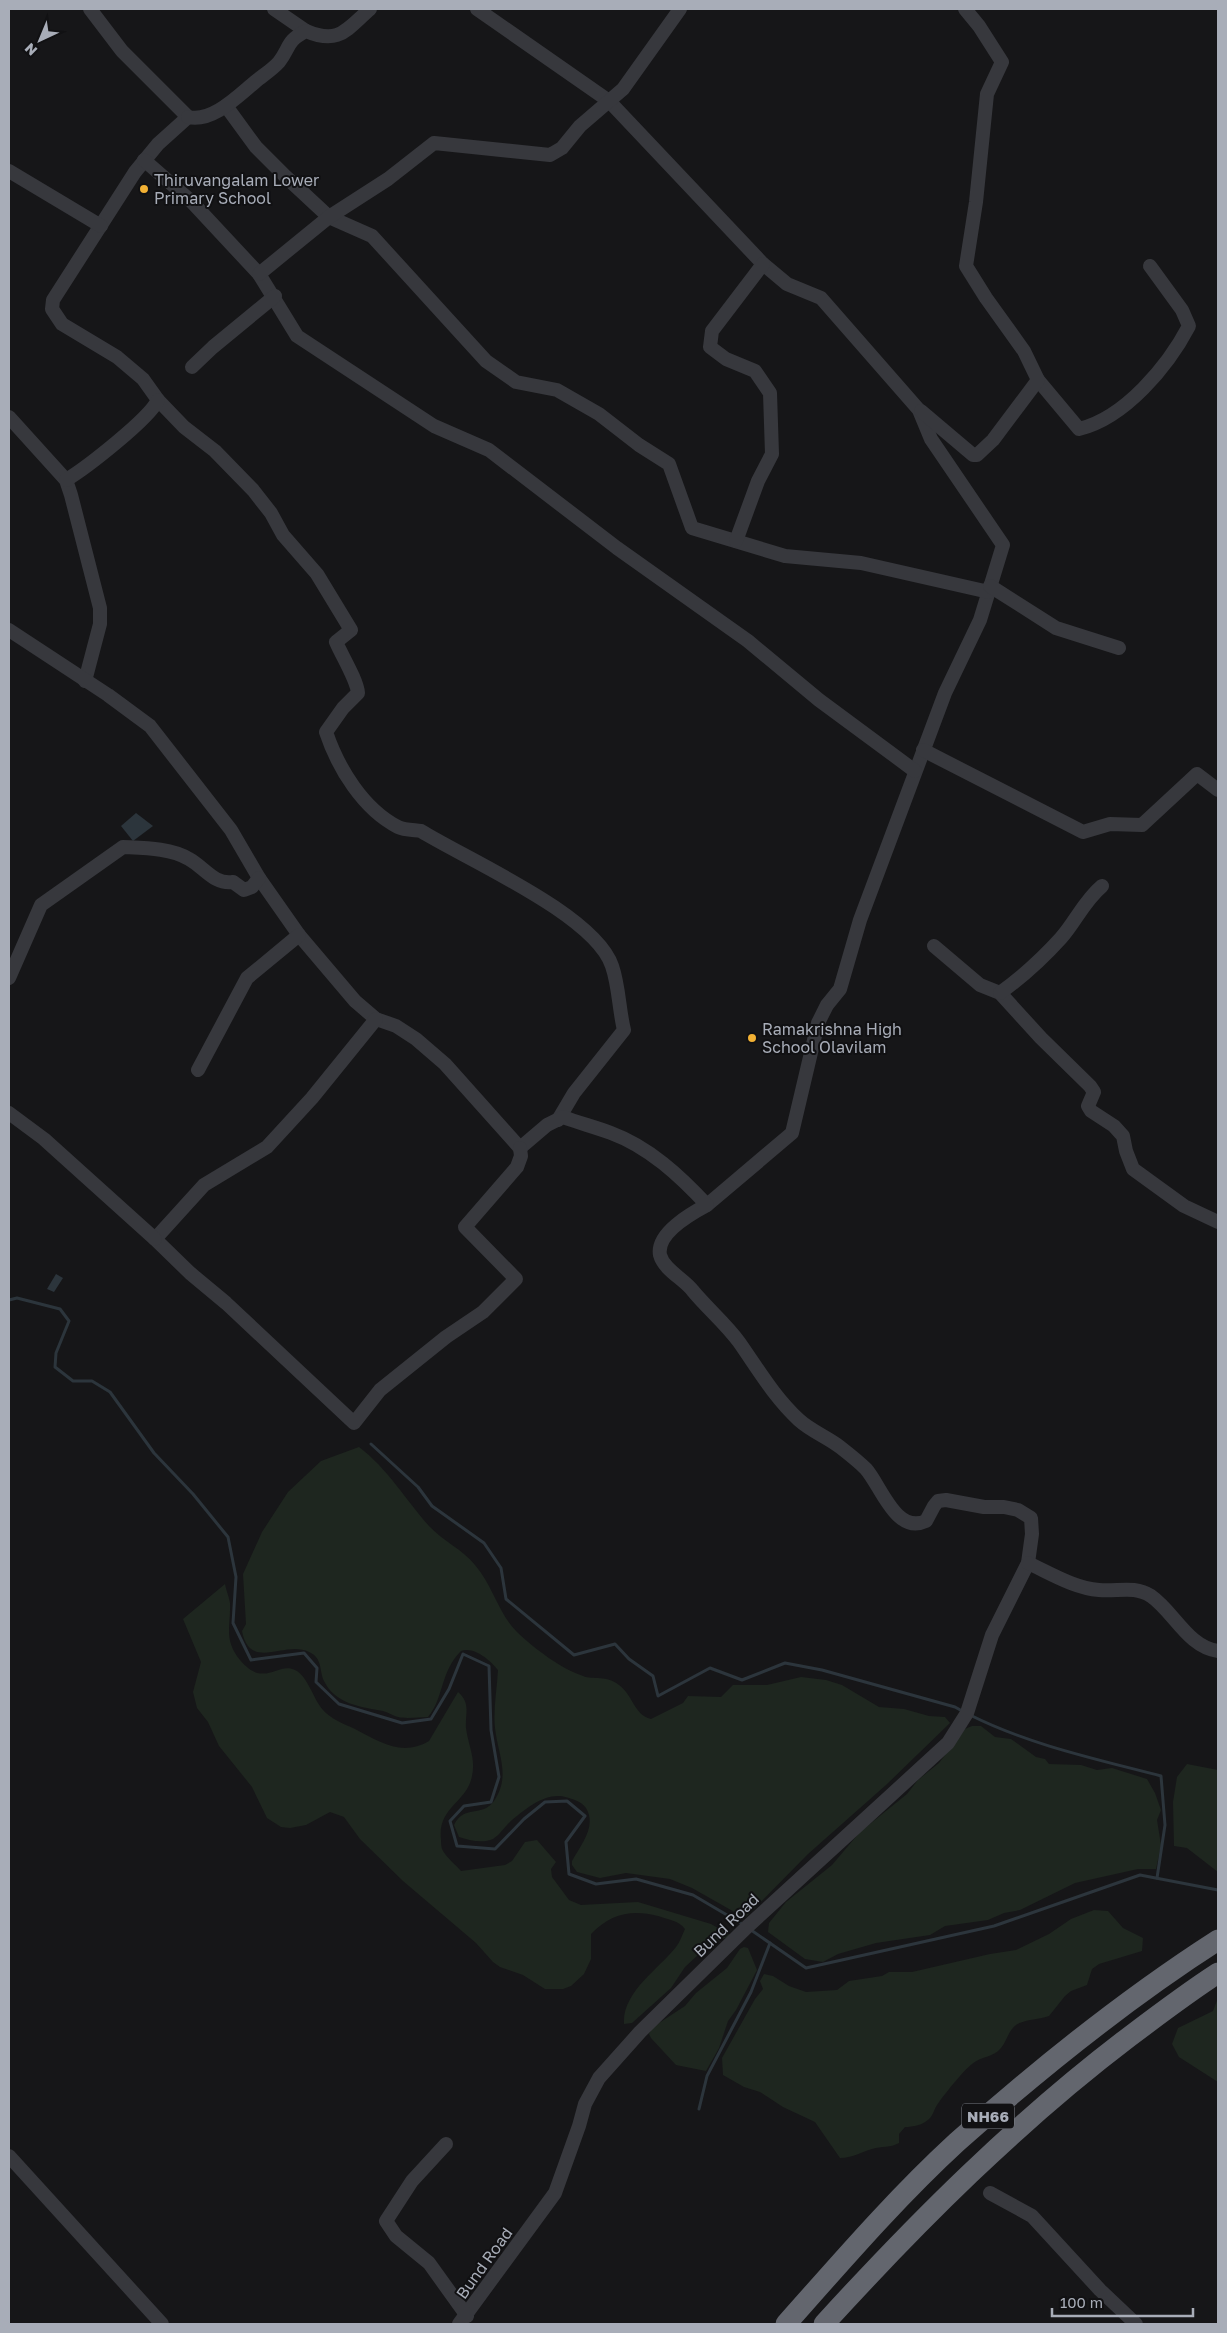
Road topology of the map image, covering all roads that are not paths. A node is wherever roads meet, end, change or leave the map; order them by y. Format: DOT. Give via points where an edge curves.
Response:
graph roads {
  1 [pos="90,9"];
  2 [pos="274,9"];
  3 [pos="370,9"];
  4 [pos="477,9"];
  5 [pos="680,9"];
  6 [pos="965,9"];
  7 [pos="306,31"];
  8 [pos="609,100"];
  9 [pos="226,106"];
  10 [pos="188,117"];
  11 [pos="144,160"];
  12 [pos="9,171"];
  13 [pos="329,217"];
  14 [pos="101,226"];
  15 [pos="763,264"];
  16 [pos="1150,266"];
  17 [pos="260,274"];
  18 [pos="275,296"];
  19 [pos="192,367"];
  20 [pos="1038,380"];
  21 [pos="158,400"];
  22 [pos="919,410"];
  23 [pos="9,417"];
  24 [pos="66,480"];
  25 [pos="736,541"];
  26 [pos="990,589"];
  27 [pos="9,630"];
  28 [pos="1119,648"];
  29 [pos="85,681"];
  30 [pos="923,750"];
  31 [pos="915,771"];
  32 [pos="1218,790"];
  33 [pos="259,878"];
  34 [pos="1102,886"];
  35 [pos="299,935"];
  36 [pos="934,946"];
  37 [pos="9,978"];
  38 [pos="1000,993"];
  39 [pos="376,1019"];
  40 [pos="198,1070"];
  41 [pos="9,1113"];
  42 [pos="558,1120"];
  43 [pos="520,1148"];
  44 [pos="707,1205"];
  45 [pos="1218,1222"];
  46 [pos="155,1238"];
  47 [pos="1028,1563"];
  48 [pos="1218,1651"];
  49 [pos="1218,1940"];
  50 [pos="1218,1973"];
  51 [pos="446,2144"];
  52 [pos="9,2156"];
  53 [pos="990,2192"];
  54 [pos="463,2320"];
  55 [pos="162,2324"];
  56 [pos="786,2324"];
  57 [pos="824,2324"];
  58 [pos="1136,2324"];
  1 -- 10 [label="street" via="122,51"];
  2 -- 7 [label="street"];
  3 -- 7 [label="street" via="337,36 327,38"];
  4 -- 8 [label="street"];
  5 -- 8 [label="street" via="623,89"];
  6 -- 20 [label="street" via="1002,62 987,94 966,266 1024,351"];
  7 -- 9 [label="street" via="288,44 279,62"];
  8 -- 13 [label="street" via="580,126 562,148 550,155 434,143 388,179"];
  8 -- 15 [label="street"];
  9 -- 10 [label="street" via="197,118"];
  9 -- 13 [label="street" via="256,146"];
  10 -- 11 [label="street"];
  11 -- 14 [label="street"];
  11 -- 17 [label="street" via="191,201"];
  12 -- 14 [label="street"];
  13 -- 17 [label="street"];
  13 -- 25 [label="street" via="372,236 486,360 516,382 558,390 599,414 669,464 692,528"];
  14 -- 21 [label="street" via="53,300 52,309 62,324 117,357 143,379"];
  15 -- 22 [label="street" via="787,284 821,298"];
  15 -- 25 [label="street" via="712,330 710,347 726,359 755,371 770,393 772,454 758,481"];
  16 -- 20 [label="street" via="1182,310 1188,326 1169,358 1143,388 1105,418 1079,429"];
  17 -- 18 [label="street"];
  18 -- 19 [label="street" via="212,346"];
  18 -- 31 [label="street" via="297,336 434,426 489,450 617,548 748,640 819,700"];
  20 -- 22 [label="street" via="994,440 977,456"];
  21 -- 24 [label="street" via="146,417"];
  21 -- 42 [label="street" via="253,490 283,535 317,574 352,630 336,642 357,684 358,693 326,732 334,755 363,797 381,816 400,828 421,831 556,906 602,947 612,966 624,1030 574,1093"];
  22 -- 26 [label="street" via="931,439 1003,545"];
  23 -- 24 [label="street"];
  24 -- 29 [label="street" via="100,608 100,624"];
  25 -- 26 [label="street" via="785,556 861,562"];
  26 -- 28 [label="street" via="1056,628"];
  26 -- 30 [label="street" via="980,620 945,693"];
  27 -- 29 [label="street"];
  29 -- 33 [label="street" via="150,726 231,830"];
  30 -- 31 [label="street"];
  30 -- 32 [label="street" via="1083,832 1110,824 1142,825 1197,774"];
  31 -- 44 [label="street" via="860,920 840,989 827,1004 818,1024 792,1133"];
  33 -- 35 [label="street"];
  33 -- 37 [label="street" via="252,887 244,890 233,882 219,881 190,859 172,852 123,847 40,905"];
  34 -- 38 [label="street" via="1091,895 1061,938"];
  35 -- 39 [label="street" via="355,1001"];
  35 -- 40 [label="street" via="247,978"];
  36 -- 38 [label="street" via="980,985"];
  38 -- 45 [label="street" via="1090,1086 1094,1092 1088,1106 1123,1136 1134,1169 1184,1206"];
  39 -- 43 [label="street" via="402,1030 445,1064"];
  39 -- 46 [label="street" via="267,1147 204,1185"];
  41 -- 46 [label="street" via="44,1139"];
  42 -- 43 [label="street"];
  42 -- 44 [label="street" via="563,1117 612,1133 636,1146 682,1179"];
  43 -- 46 [label="street" via="517,1167 465,1227 516,1279 483,1312 380,1390 354,1423"];
  44 -- 47 [label="street, Bund Road" via="683,1218 662,1241 660,1254 666,1266 689,1286 737,1340 769,1388 799,1420 839,1446 867,1470 884,1500 907,1522 926,1521 938,1501 946,1500 1024,1512 1033,1525"];
  47 -- 48 [label="street" via="1074,1584 1100,1590 1130,1590 1151,1596 1196,1640"];
  47 -- 54 [label="street, Bund Road" via="992,1635 967,1713 948,1743 748,1927 640,2032 600,2078 585,2104 555,2193"];
  49 -- 56 [label="highway, NH66" via="1175,1968 1063,2053 956,2142 857,2243"];
  50 -- 57 [label="highway, NH66" via="1081,2074 978,2165 881,2261"];
  51 -- 54 [label="street" via="412,2181 386,2221 396,2236 429,2263"];
  52 -- 55 [label="street"];
  53 -- 58 [label="street" via="1032,2216"];
}
